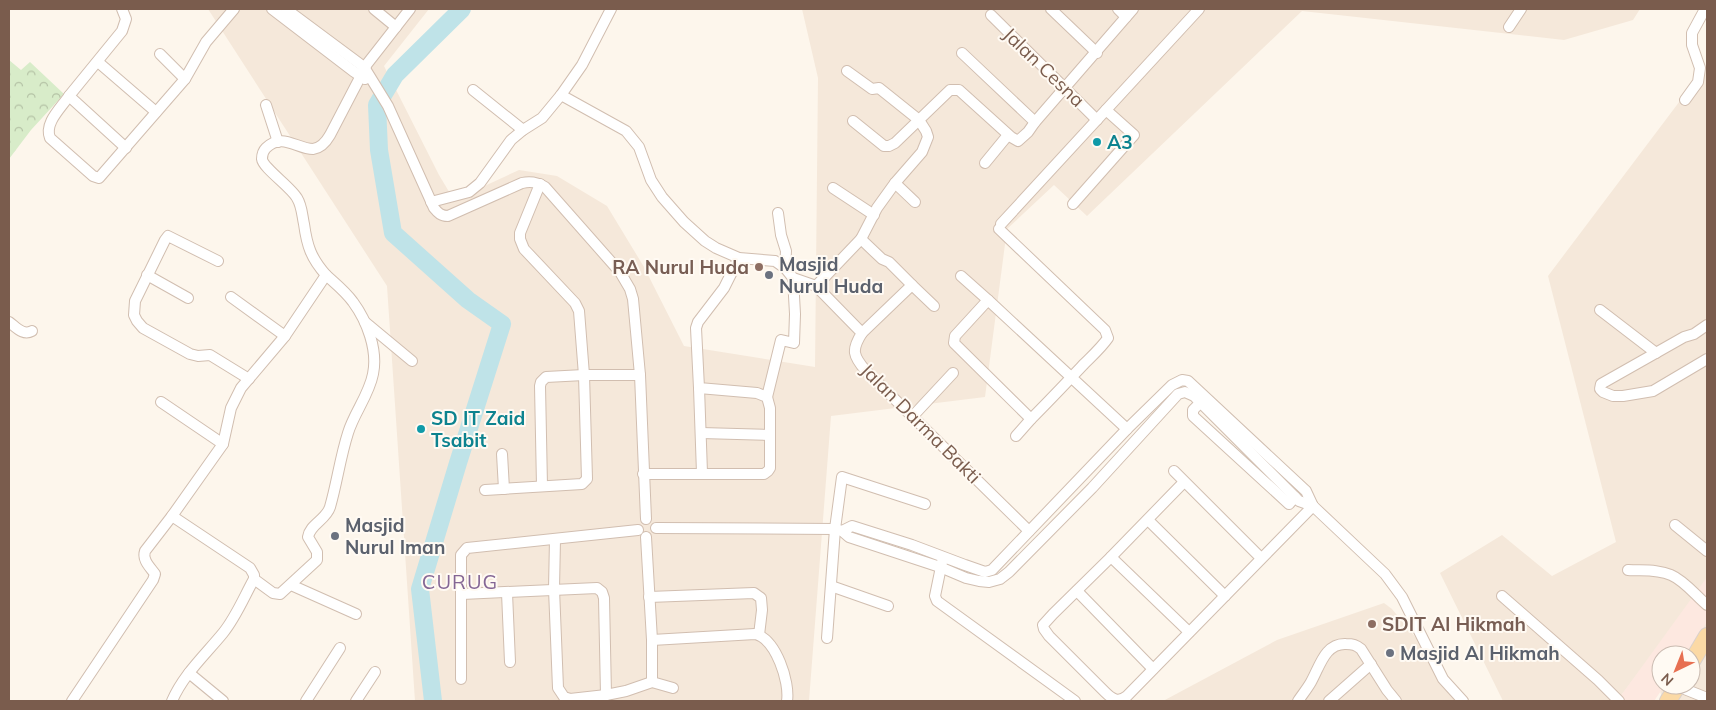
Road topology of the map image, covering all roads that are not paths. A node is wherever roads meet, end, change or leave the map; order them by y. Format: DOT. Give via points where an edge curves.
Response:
graph roads {
  1 [pos="122,9"];
  2 [pos="234,9"];
  3 [pos="272,9"];
  4 [pos="286,9"];
  5 [pos="374,9"];
  6 [pos="410,9"];
  7 [pos="611,9"];
  8 [pos="1051,9"];
  9 [pos="1118,9"];
  10 [pos="1199,9"];
  11 [pos="1521,9"];
  12 [pos="1705,9"];
  13 [pos="1130,13"];
  14 [pos="991,15"];
  15 [pos="396,27"];
  16 [pos="1509,27"];
  17 [pos="962,53"];
  18 [pos="1097,53"];
  19 [pos="160,54"];
  20 [pos="98,62"];
  21 [pos="847,71"];
  22 [pos="362,72"];
  23 [pos="185,79"];
  24 [pos="1066,87"];
  25 [pos="473,90"];
  26 [pos="69,96"];
  27 [pos="561,96"];
  28 [pos="1685,100"];
  29 [pos="266,105"];
  30 [pos="1106,110"];
  31 [pos="156,112"];
  32 [pos="919,120"];
  33 [pos="1097,120"];
  34 [pos="853,121"];
  35 [pos="1035,122"];
  36 [pos="523,130"];
  37 [pos="1008,135"];
  38 [pos="278,142"];
  39 [pos="126,148"];
  40 [pos="985,163"];
  41 [pos="895,183"];
  42 [pos="540,184"];
  43 [pos="833,188"];
  44 [pos="431,202"];
  45 [pos="915,202"];
  46 [pos="1073,204"];
  47 [pos="778,213"];
  48 [pos="874,215"];
  49 [pos="861,239"];
  50 [pos="739,258"];
  51 [pos="218,261"];
  52 [pos="785,268"];
  53 [pos="147,275"];
  54 [pos="326,275"];
  55 [pos="961,276"];
  56 [pos="793,278"];
  57 [pos="912,285"];
  58 [pos="816,286"];
  59 [pos="231,297"];
  60 [pos="188,298"];
  61 [pos="988,300"];
  62 [pos="934,306"];
  63 [pos="1600,310"];
  64 [pos="364,321"];
  65 [pos="9,322"];
  66 [pos="1707,325"];
  67 [pos="32,331"];
  68 [pos="862,333"];
  69 [pos="285,336"];
  70 [pos="1656,354"];
  71 [pos="1707,359"];
  72 [pos="412,361"];
  73 [pos="953,373"];
  74 [pos="584,375"];
  75 [pos="640,375"];
  76 [pos="1071,378"];
  77 [pos="249,379"];
  78 [pos="699,388"];
  79 [pos="767,397"];
  80 [pos="161,402"];
  81 [pos="912,417"];
  82 [pos="1031,420"];
  83 [pos="1127,429"];
  84 [pos="701,433"];
  85 [pos="770,435"];
  86 [pos="1016,436"];
  87 [pos="223,444"];
  88 [pos="502,454"];
  89 [pos="1174,471"];
  90 [pos="702,473"];
  91 [pos="643,474"];
  92 [pos="1081,477"];
  93 [pos="1184,482"];
  94 [pos="542,486"];
  95 [pos="1092,488"];
  96 [pos="504,489"];
  97 [pos="485,490"];
  98 [pos="925,504"];
  99 [pos="1313,506"];
  100 [pos="172,516"];
  101 [pos="646,519"];
  102 [pos="1148,520"];
  103 [pos="1675,525"];
  104 [pos="656,528"];
  105 [pos="838,530"];
  106 [pos="1029,531"];
  107 [pos="642,534"];
  108 [pos="555,539"];
  109 [pos="1707,551"];
  110 [pos="943,556"];
  111 [pos="1111,557"];
  112 [pos="1261,558"];
  113 [pos="940,566"];
  114 [pos="1628,570"];
  115 [pos="254,579"];
  116 [pos="291,585"];
  117 [pos="831,586"];
  118 [pos="554,589"];
  119 [pos="507,592"];
  120 [pos="1077,592"];
  121 [pos="462,594"];
  122 [pos="1225,596"];
  123 [pos="1502,596"];
  124 [pos="649,597"];
  125 [pos="888,606"];
  126 [pos="1707,606"];
  127 [pos="356,614"];
  128 [pos="1189,632"];
  129 [pos="759,635"];
  130 [pos="827,638"];
  131 [pos="652,640"];
  132 [pos="340,648"];
  133 [pos="510,662"];
  134 [pos="1371,664"];
  135 [pos="1153,669"];
  136 [pos="375,672"];
  137 [pos="189,673"];
  138 [pos="461,680"];
  139 [pos="652,682"];
  140 [pos="673,688"];
  141 [pos="606,695"];
  142 [pos="1687,695"];
  143 [pos="1707,698"];
  144 [pos="1303,699"];
  145 [pos="72,701"];
  146 [pos="172,701"];
  147 [pos="223,701"];
  148 [pos="306,701"];
  149 [pos="356,701"];
  150 [pos="787,701"];
  151 [pos="1075,701"];
  152 [pos="1329,701"];
  153 [pos="1396,701"];
  154 [pos="1463,701"];
  155 [pos="1619,701"];
  1 -- 20 [label="street" via="126,25"];
  2 -- 23 [label="street" via="206,42"];
  3 -- 22 [label="street"];
  4 -- 22 [label="street"];
  5 -- 15 [label="street"];
  6 -- 15 [label="street"];
  7 -- 27 [label="street" via="591,50"];
  8 -- 18 [label="street"];
  9 -- 13 [label="street"];
  10 -- 30 [label="street"];
  11 -- 16 [label="street"];
  12 -- 28 [label="street" via="1691,39 1700,68 1698,82"];
  13 -- 18 [label="street"];
  14 -- 24 [label="street, Jalan Cesna"];
  15 -- 22 [label="street"];
  17 -- 35 [label="street"];
  18 -- 24 [label="street"];
  19 -- 23 [label="street"];
  20 -- 26 [label="street"];
  20 -- 31 [label="street"];
  21 -- 32 [label="street" via="872,89 879,88"];
  22 -- 38 [label="street" via="323,145 314,149"];
  22 -- 44 [label="street" via="376,86 388,106"];
  23 -- 31 [label="street"];
  24 -- 33 [label="street, Jalan Cesna"];
  24 -- 35 [label="street"];
  25 -- 36 [label="street"];
  26 -- 39 [label="street"];
  26 -- 39 [label="street" via="48,125 50,138 96,178 103,175"];
  27 -- 36 [label="street" via="542,118"];
  27 -- 50 [label="street" via="626,132 639,147 651,180 674,211 705,241"];
  29 -- 38 [label="street"];
  30 -- 33 [label="street"];
  30 -- 46 [label="street" via="1134,135"];
  31 -- 39 [label="street"];
  32 -- 34 [label="street" via="889,146 884,146"];
  32 -- 37 [label="street" via="950,90 959,90"];
  32 -- 41 [label="street" via="928,138 922,152"];
  33 -- 76 [label="street" via="1001,226 1107,334 1105,343"];
  35 -- 37 [label="street" via="1018,140"];
  36 -- 44 [label="street" via="511,140 480,184 469,192"];
  37 -- 40 [label="street"];
  38 -- 54 [label="street" via="266,149 262,161 298,201 309,251"];
  41 -- 45 [label="street"];
  41 -- 48 [label="street"];
  42 -- 44 [label="street" via="522,183 448,216 438,213"];
  42 -- 74 [label="street" via="520,239 524,249 577,307"];
  42 -- 75 [label="street" via="620,272 630,289"];
  43 -- 48 [label="street"];
  47 -- 52 [label="street" via="786,251"];
  48 -- 49 [label="street"];
  49 -- 57 [label="street"];
  49 -- 58 [label="street"];
  50 -- 52 [label="street" via="775,261"];
  50 -- 78 [label="street" via="724,288 696,328"];
  51 -- 53 [label="street" via="168,236"];
  52 -- 56 [label="street"];
  53 -- 60 [label="street"];
  53 -- 77 [label="street" via="135,301 134,315 143,328 194,356 210,355"];
  54 -- 64 [label="street" via="348,296"];
  54 -- 69 [label="street"];
  55 -- 61 [label="street"];
  56 -- 58 [label="street"];
  56 -- 79 [label="street" via="794,343 781,340"];
  57 -- 62 [label="street"];
  57 -- 68 [label="street"];
  58 -- 68 [label="street, Jalan Darma Bakti"];
  59 -- 69 [label="street"];
  61 -- 76 [label="street"];
  61 -- 82 [label="street" via="955,336 954,343"];
  63 -- 70 [label="street"];
  64 -- 72 [label="street"];
  64 -- 116 [label="street" via="372,341 373,373 348,433 329,510 309,531 308,537 317,552 317,560"];
  65 -- 67 [label="street" via="24,333"];
  66 -- 70 [label="street"];
  68 -- 81 [label="street, Jalan Darma Bakti" via="855,343 854,352 861,365"];
  69 -- 77 [label="street"];
  70 -- 71 [label="street" via="1601,384 1601,391 1613,396 1653,391"];
  73 -- 81 [label="street"];
  74 -- 75 [label="street"];
  74 -- 94 [label="street" via="546,377 541,382"];
  74 -- 94 [label="street" via="586,479 582,484"];
  75 -- 91 [label="street"];
  76 -- 82 [label="street"];
  76 -- 83 [label="street"];
  77 -- 87 [label="street" via="235,398"];
  78 -- 79 [label="street" via="757,393"];
  78 -- 84 [label="street"];
  79 -- 85 [label="street"];
  80 -- 87 [label="street"];
  81 -- 106 [label="street, Jalan Darma Bakti"];
  82 -- 86 [label="street"];
  83 -- 92 [label="street"];
  83 -- 99 [label="street" via="1172,385 1188,381 1306,491"];
  84 -- 85 [label="street"];
  84 -- 90 [label="street"];
  85 -- 90 [label="street" via="771,465 766,473"];
  87 -- 100 [label="street"];
  88 -- 96 [label="street"];
  89 -- 93 [label="street"];
  90 -- 91 [label="street"];
  91 -- 101 [label="street"];
  92 -- 95 [label="street"];
  92 -- 106 [label="street"];
  93 -- 102 [label="street"];
  93 -- 112 [label="street"];
  94 -- 96 [label="street"];
  95 -- 99 [label="street" via="1178,394 1185,392 1200,403 1193,410 1193,416 1289,504 1295,497"];
  95 -- 113 [label="street" via="1000,579 979,581"];
  96 -- 97 [label="street"];
  98 -- 105 [label="street" via="842,477"];
  99 -- 112 [label="street"];
  99 -- 154 [label="street" via="1385,574 1402,597 1443,679"];
  100 -- 115 [label="street" via="250,568"];
  100 -- 145 [label="street" via="143,556 155,574 154,580"];
  101 -- 104 [label="street"];
  101 -- 107 [label="street" via="640,523"];
  102 -- 111 [label="street"];
  102 -- 122 [label="street"];
  103 -- 109 [label="street"];
  104 -- 105 [label="street"];
  104 -- 107 [label="street" via="654,534"];
  105 -- 110 [label="street" via="852,526"];
  105 -- 113 [label="street" via="849,537"];
  105 -- 117 [label="street"];
  106 -- 110 [label="street" via="992,570 985,572"];
  107 -- 108 [label="street"];
  107 -- 124 [label="street"];
  108 -- 118 [label="street"];
  108 -- 121 [label="street" via="467,548 461,555"];
  110 -- 113 [label="street"];
  111 -- 120 [label="street"];
  111 -- 128 [label="street"];
  112 -- 122 [label="street"];
  113 -- 151 [label="street" via="937,601"];
  114 -- 126 [label="street" via="1654,571 1678,578"];
  115 -- 116 [label="street" via="277,594"];
  115 -- 137 [label="street" via="233,620"];
  116 -- 127 [label="street"];
  117 -- 125 [label="street"];
  117 -- 130 [label="street"];
  118 -- 119 [label="street"];
  118 -- 141 [label="street" via="560,693 570,698"];
  118 -- 141 [label="street" via="597,588 602,592"];
  119 -- 121 [label="street"];
  119 -- 133 [label="street"];
  120 -- 135 [label="street"];
  120 -- 135 [label="street" via="1044,623 1049,636 1114,699 1123,699"];
  121 -- 138 [label="street"];
  122 -- 128 [label="street"];
  123 -- 155 [label="street"];
  124 -- 129 [label="street" via="754,593 761,598"];
  124 -- 131 [label="street"];
  128 -- 135 [label="street"];
  129 -- 131 [label="street"];
  129 -- 150 [label="street" via="768,642 784,669 789,692"];
  131 -- 139 [label="street"];
  132 -- 148 [label="street"];
  134 -- 144 [label="street" via="1356,645 1340,644 1329,649"];
  134 -- 152 [label="street"];
  134 -- 153 [label="street"];
  136 -- 149 [label="street"];
  137 -- 146 [label="street"];
  137 -- 147 [label="street"];
  139 -- 140 [label="street"];
  139 -- 141 [label="street"];
  142 -- 143 [label="street"];
}
